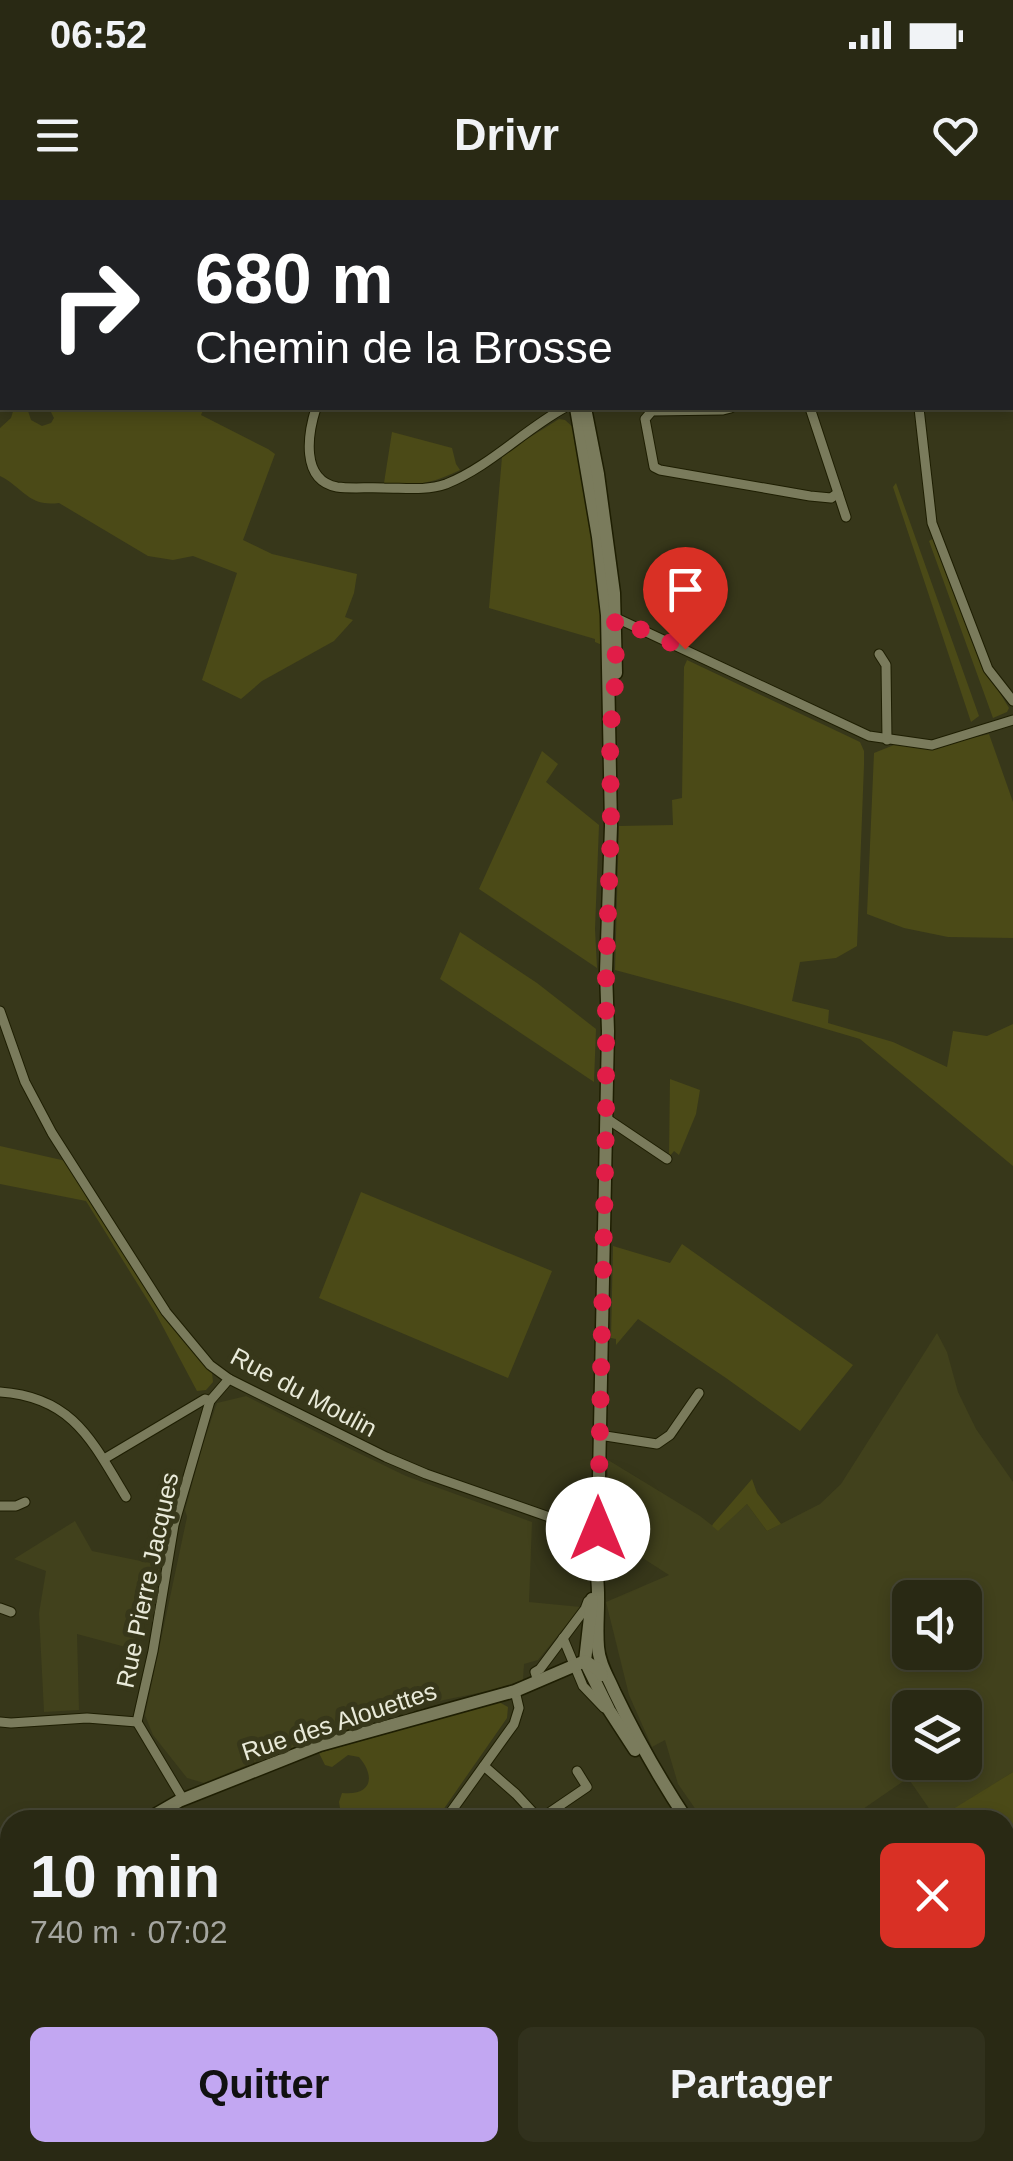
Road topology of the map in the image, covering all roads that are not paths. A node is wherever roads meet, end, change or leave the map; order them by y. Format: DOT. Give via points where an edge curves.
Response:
graph roads {
  1 [pos="315,410"];
  2 [pos="541,410"];
  3 [pos="561,410"];
  4 [pos="576,410"];
  5 [pos="585,410"];
  6 [pos="723,410"];
  7 [pos="811,410"];
  8 [pos="919,410"];
  9 [pos="547,418"];
  10 [pos="838,494"];
  11 [pos="846,517"];
  12 [pos="611,616"];
  13 [pos="879,654"];
  14 [pos="1013,700"];
  15 [pos="1013,720"];
  16 [pos="887,740"];
  17 [pos="0,1011"];
  18 [pos="606,1118"];
  19 [pos="668,1159"];
  20 [pos="229,1379"];
  21 [pos="0,1392"];
  22 [pos="699,1393"];
  23 [pos="210,1402"];
  24 [pos="599,1435"];
  25 [pos="104,1460"];
  26 [pos="126,1498"];
  27 [pos="25,1502"];
  28 [pos="0,1506"];
  29 [pos="598,1534"];
  30 [pos="597,1577"];
  31 [pos="592,1594"];
  32 [pos="563,1638"];
  33 [pos="588,1667"];
  34 [pos="544,1678"];
  35 [pos="515,1690"];
  36 [pos="0,1722"];
  37 [pos="136,1722"];
  38 [pos="484,1766"];
  39 [pos="577,1771"];
  40 [pos="656,1775"];
  41 [pos="184,1799"];
  42 [pos="164,1810"];
  43 [pos="453,1810"];
  44 [pos="531,1810"];
  45 [pos="554,1810"];
  46 [pos="680,1810"];
  1 -- 9 [label="street" via="309,457 322,480 336,486 446,484"];
  2 -- 9 [label="street"];
  3 -- 9 [label="street"];
  4 -- 12 [label="main road"];
  5 -- 12 [label="main road" via="614,592"];
  6 -- 10 [label="street" via="652,411 644,419 654,466 810,496"];
  7 -- 10 [label="street"];
  8 -- 14 [label="street" via="932,523 988,669"];
  10 -- 11 [label="street"];
  12 -- 16 [label="street"];
  12 -- 18 [label="main road" via="616,674"];
  13 -- 16 [label="street" via="886,665"];
  15 -- 16 [label="street" via="932,744"];
  17 -- 20 [label="street, Rue du Moulin" via="20,1072 52,1133 166,1312"];
  18 -- 19 [label="street"];
  18 -- 24 [label="main road"];
  20 -- 23 [label="street, Rue Pierre Jacques"];
  20 -- 29 [label="street, Rue du Moulin" via="426,1474"];
  21 -- 25 [label="street" via="60,1409"];
  22 -- 24 [label="street" via="657,1444"];
  23 -- 25 [label="street" via="204,1399"];
  23 -- 37 [label="street, Rue Pierre Jacques" via="174,1525"];
  24 -- 29 [label="main road"];
  25 -- 26 [label="street"];
  27 -- 28 [label="street"];
  29 -- 30 [label="main road"];
  30 -- 31 [label="main road"];
  30 -- 33 [label="main road" via="598,1647"];
  31 -- 32 [label="street"];
  31 -- 33 [label="main road"];
  32 -- 33 [label="street"];
  32 -- 34 [label="street" via="535,1672"];
  33 -- 34 [label="main road, Rue des Alouettes"];
  33 -- 40 [label="main road"];
  33 -- 40 [label="main road" via="600,1670"];
  34 -- 35 [label="main road, Rue des Alouettes"];
  35 -- 38 [label="street" via="518,1716"];
  35 -- 41 [label="main road, Rue des Alouettes" via="320,1745"];
  36 -- 37 [label="street, Rue Pierre Jacques"];
  37 -- 41 [label="street"];
  38 -- 43 [label="street"];
  38 -- 44 [label="street"];
  39 -- 45 [label="street" via="587,1787"];
  40 -- 46 [label="main road"];
  41 -- 42 [label="main road, Rue des Alouettes"];
}
